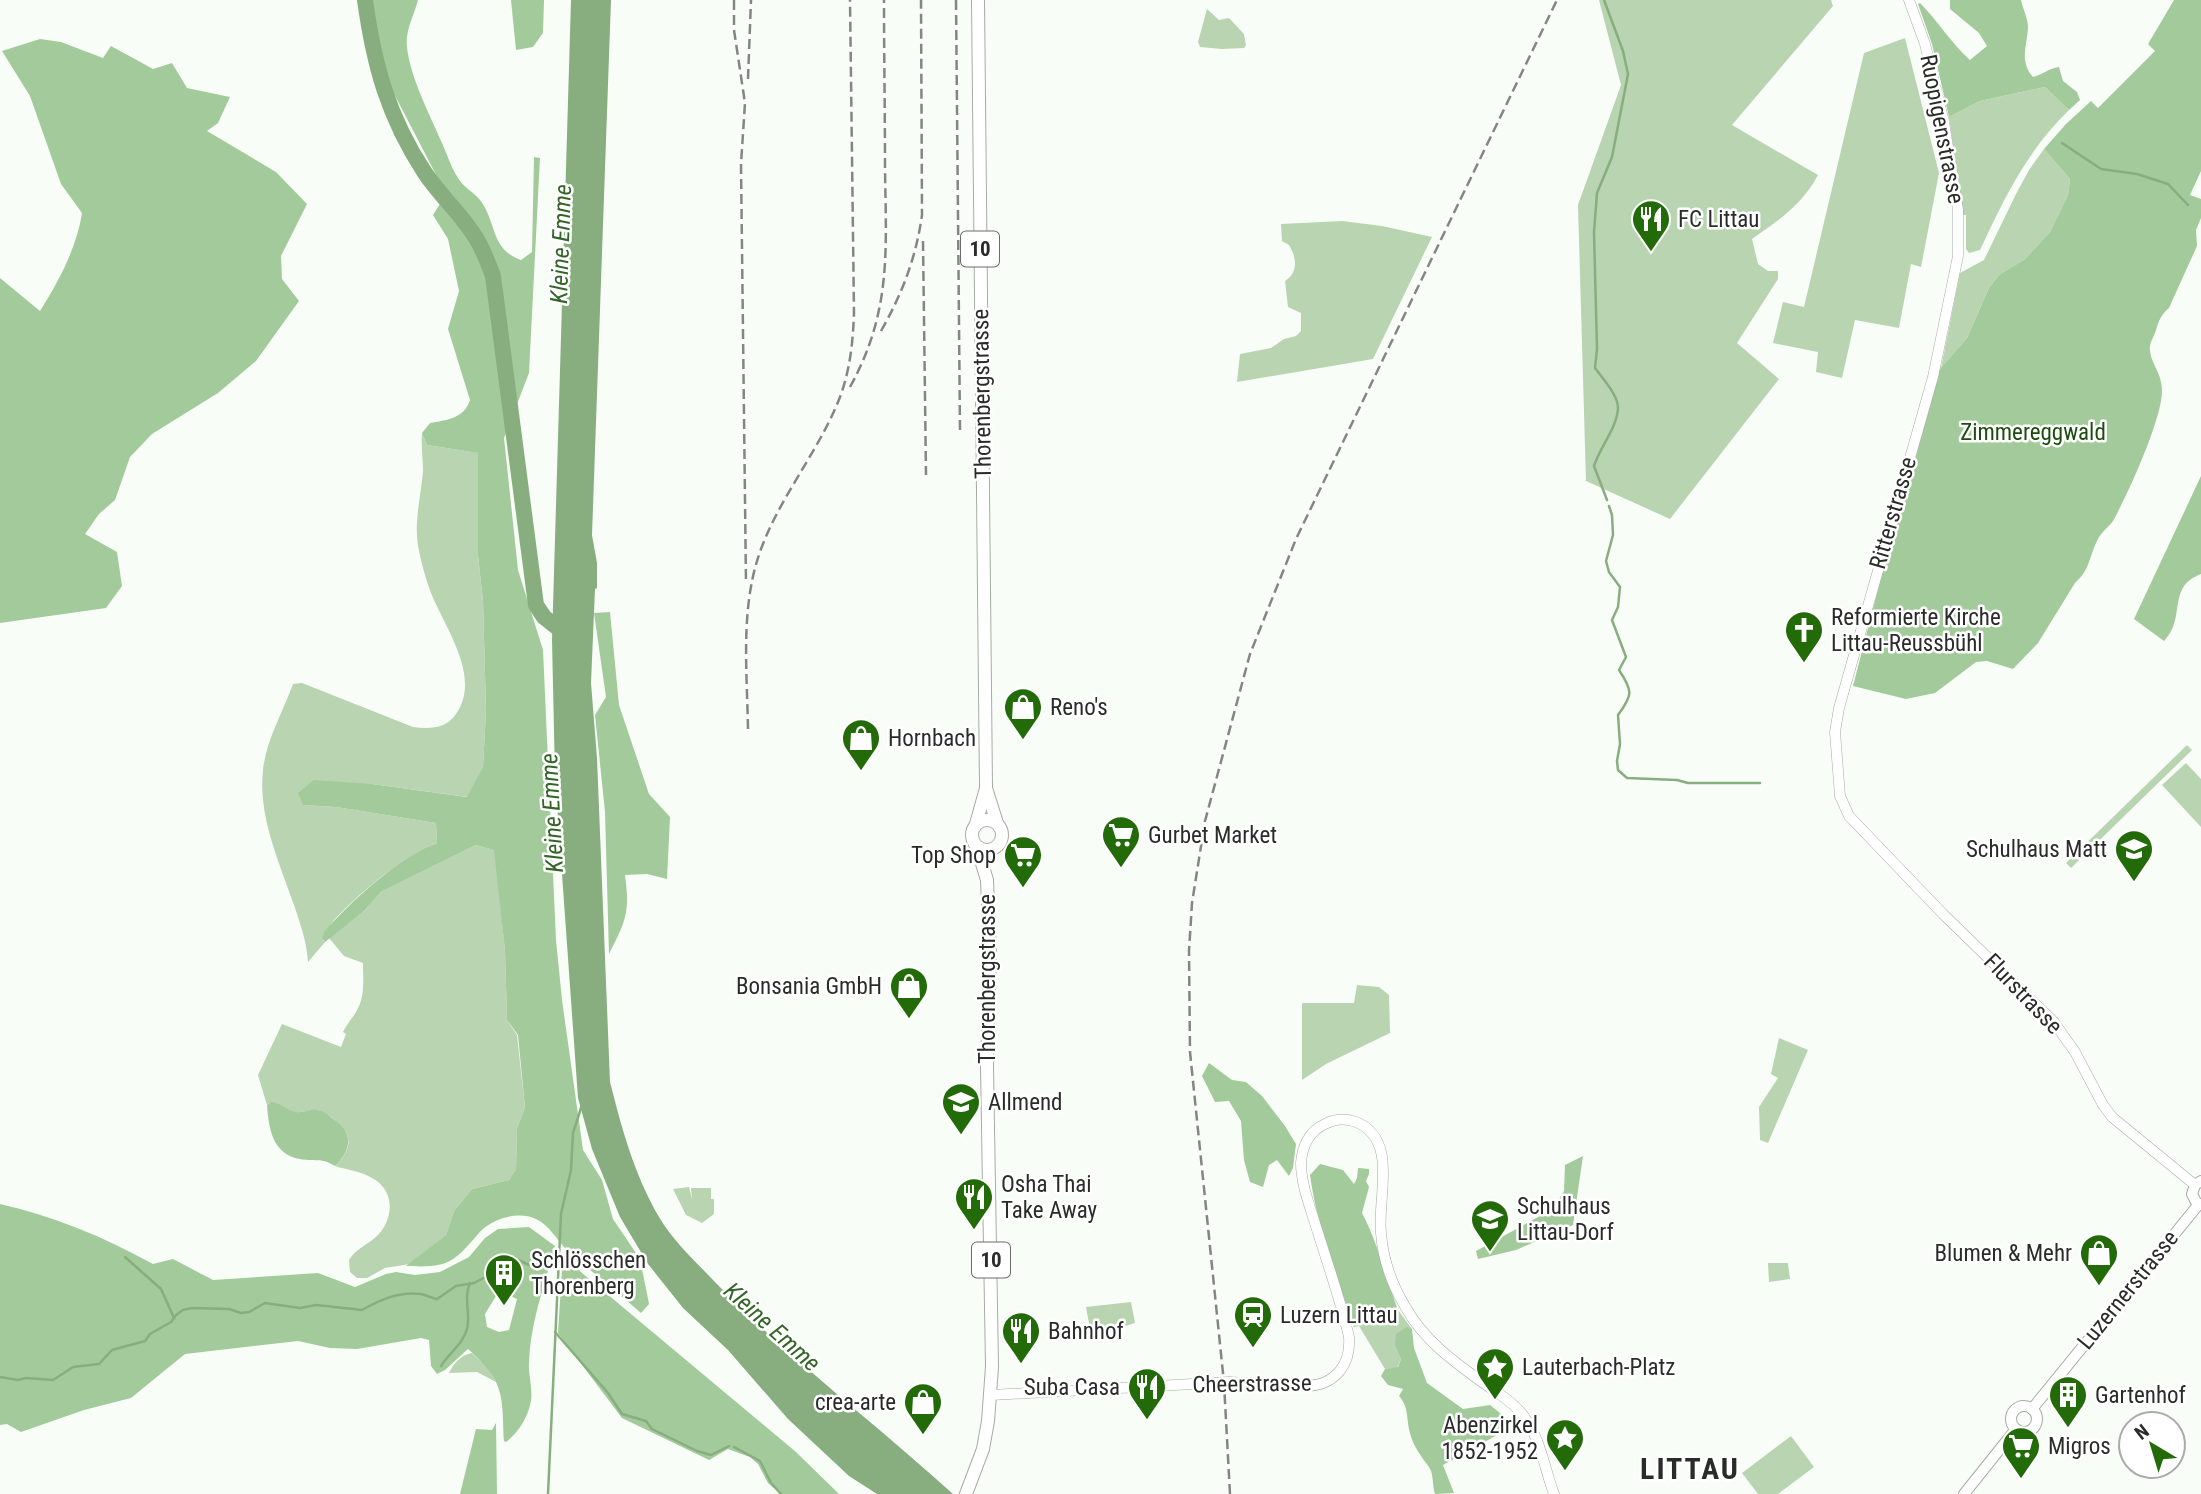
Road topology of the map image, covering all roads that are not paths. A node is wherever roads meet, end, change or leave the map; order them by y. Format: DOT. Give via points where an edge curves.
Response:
graph roads {
  1 [pos="978,0"];
  2 [pos="1909,0"];
  3 [pos="1957,262"];
  4 [pos="986,788"];
  5 [pos="1844,806"];
  6 [pos="997,823"];
  7 [pos="976,824"];
  8 [pos="977,847"];
  9 [pos="996,847"];
  10 [pos="987,880"];
  11 [pos="2198,1183"];
  12 [pos="2200,1204"];
  13 [pos="991,1395"];
  14 [pos="2032,1409"];
  15 [pos="2016,1429"];
  16 [pos="967,1492"];
  17 [pos="1554,1494"];
  18 [pos="1964,1494"];
  1 -- 4 [label="main road, Thorenbergstrasse / 10"];
  2 -- 3 [label="street, Ruopigenstrasse" via="1944,122 1958,210"];
  3 -- 5 [label="street, Ritterstrasse" via="1933,377 1839,708 1835,741"];
  4 -- 6 [label="main road, Thorenbergstrasse / 10"];
  4 -- 7 [label="main road, Thorenbergstrasse / 10"];
  5 -- 11 [label="street, Flurstrasse" via="1920,890 2053,1021 2112,1117"];
  6 -- 7 [label="main road"];
  6 -- 9 [label="main road, 10" via="1002,835"];
  7 -- 8 [label="main road, 10" via="971,837"];
  8 -- 9 [label="main road"];
  8 -- 10 [label="main road, Thorenbergstrasse / 10"];
  9 -- 10 [label="main road, Thorenbergstrasse / 10"];
  10 -- 13 [label="main road, Thorenbergstrasse / 10"];
  11 -- 12 [label="main road" via="2192,1194"];
  12 -- 14 [label="main road, Luzernerstrasse"];
  13 -- 16 [label="main road, Thorenbergstrasse / 10" via="983,1449"];
  13 -- 17 [label="street, Cheerstrasse" via="1229,1382 1307,1386 1332,1379 1347,1361 1349,1337 1301,1162 1304,1146 1315,1130 1331,1121 1348,1120 1366,1128 1379,1146 1383,1247 1406,1309 1442,1351 1518,1409 1533,1432"];
  14 -- 15 [label="main road" via="2021,1406 2013,1413 2011,1422"];
  14 -- 15 [label="main road" via="2037,1419 2034,1428 2028,1432"];
  15 -- 18 [label="main road"];
}
